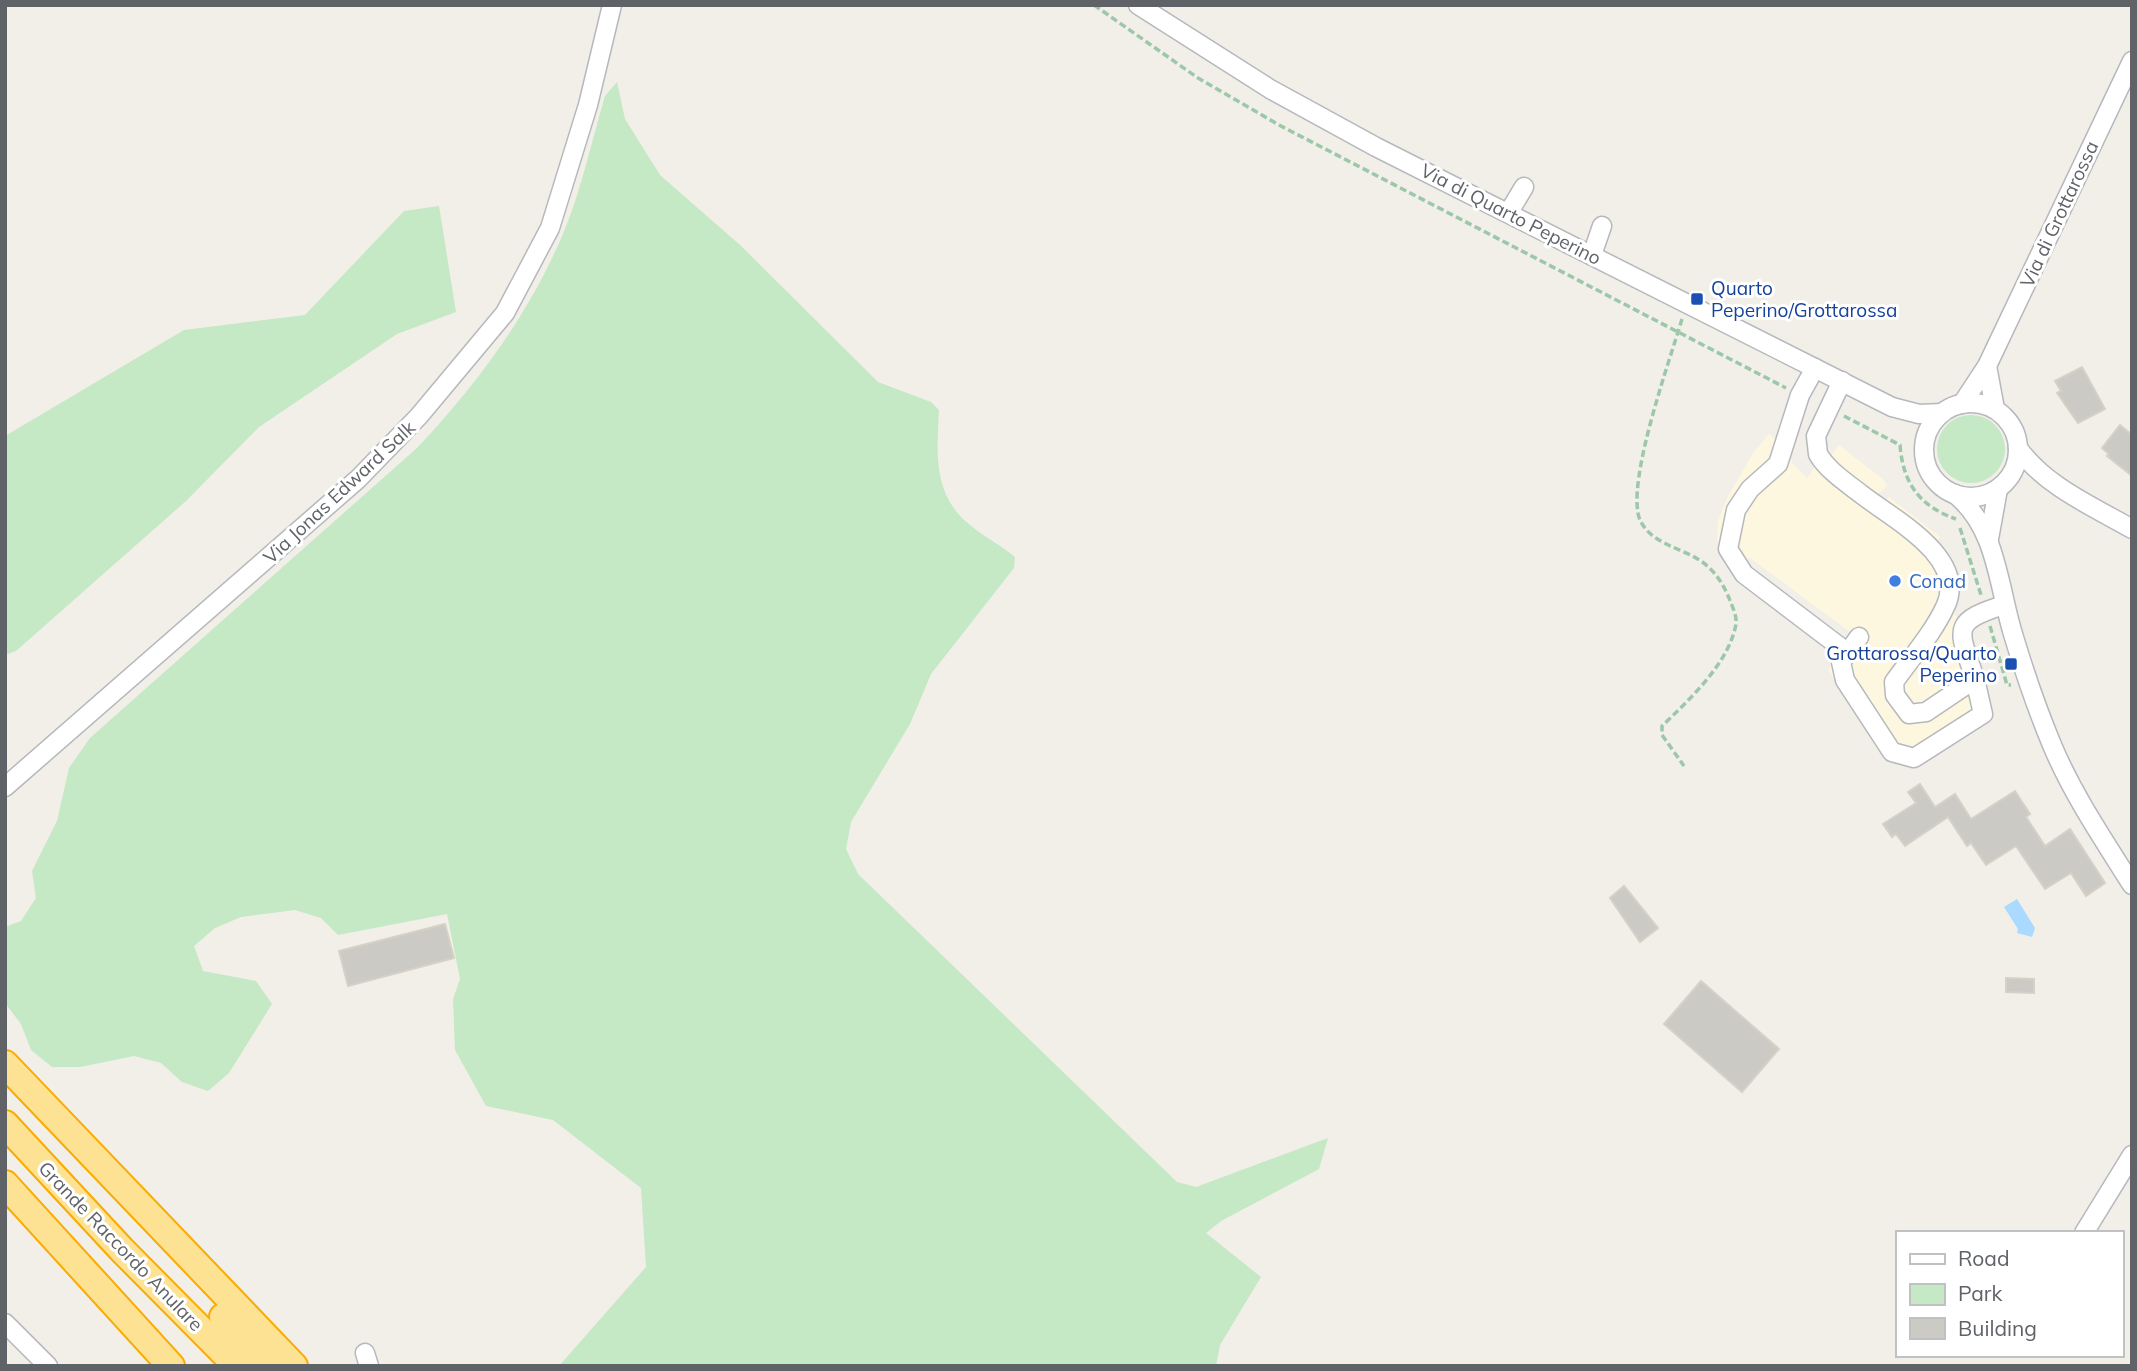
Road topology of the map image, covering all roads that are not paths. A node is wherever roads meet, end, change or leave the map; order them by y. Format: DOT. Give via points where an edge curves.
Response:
graph roads {
  1 [pos="612,5"];
  2 [pos="1139,5"];
  3 [pos="2132,61"];
  4 [pos="1524,187"];
  5 [pos="1508,212"];
  6 [pos="1602,226"];
  7 [pos="1592,255"];
  8 [pos="1987,366"];
  9 [pos="1815,368"];
  10 [pos="1842,381"];
  11 [pos="1962,404"];
  12 [pos="1892,407"];
  13 [pos="1995,409"];
  14 [pos="1942,413"];
  15 [pos="1924,448"];
  16 [pos="2018,448"];
  17 [pos="2054,483"];
  18 [pos="2001,486"];
  19 [pos="1955,494"];
  20 [pos="2132,529"];
  21 [pos="1989,539"];
  22 [pos="2004,605"];
  23 [pos="1859,637"];
  24 [pos="1847,653"];
  25 [pos="1975,679"];
  26 [pos="5,787"];
  27 [pos="2132,885"];
  28 [pos="5,1065"];
  29 [pos="5,1124"];
  30 [pos="2132,1155"];
  31 [pos="5,1184"];
  32 [pos="5,1212"];
  33 [pos="2085,1231"];
  34 [pos="5,1323"];
  35 [pos="48,1366"];
  36 [pos="171,1366"];
  37 [pos="237,1366"];
  38 [pos="266,1366"];
  39 [pos="294,1366"];
  1 -- 26 [label="street, Via Jonas Edward Salk" via="588,105 550,228 505,313 419,416 358,479"];
  2 -- 5 [label="street, Via di Quarto Peperino" via="1270,89"];
  3 -- 8 [label="street, Via di Grottarossa"];
  4 -- 5 [label="street"];
  5 -- 7 [label="street, Via di Quarto Peperino"];
  6 -- 7 [label="street"];
  7 -- 9 [label="street, Via di Quarto Peperino"];
  8 -- 11 [label="street, Via di Grottarossa"];
  8 -- 13 [label="street"];
  9 -- 10 [label="street, Via di Quarto Peperino"];
  9 -- 24 [label="street" via="1800,395 1778,464 1750,489 1736,510 1728,549 1744,574"];
  10 -- 12 [label="street, Via di Quarto Peperino"];
  10 -- 25 [label="street" via="1815,444 1822,461 1934,550 1948,573 1945,607 1894,682 1899,704 1909,714 1926,712"];
  11 -- 13 [label="street"];
  11 -- 14 [label="street"];
  12 -- 14 [label="street, Via di Quarto Peperino" via="1919,414"];
  12 -- 15 [label="street, Via di Quarto Peperino" via="1916,432"];
  13 -- 16 [label="street" via="2012,426"];
  14 -- 15 [label="street" via="1928,429"];
  15 -- 19 [label="street" via="1931,474"];
  16 -- 17 [label="street"];
  16 -- 18 [label="street" via="2015,468"];
  17 -- 18 [label="street" via="2022,478"];
  17 -- 20 [label="street"];
  18 -- 19 [label="street" via="1977,497"];
  18 -- 21 [label="street"];
  19 -- 21 [label="street" via="1978,516"];
  21 -- 22 [label="street"];
  22 -- 25 [label="street" via="1969,618 1962,634"];
  22 -- 27 [label="street" via="2068,780"];
  23 -- 24 [label="street"];
  24 -- 25 [label="street" via="1841,662 1845,680 1892,752 1914,758 1983,714"];
  28 -- 38 [label="highway"];
  28 -- 39 [label="highway"];
  29 -- 37 [label="highway, Grande Raccordo Anulare"];
  30 -- 33 [label="street"];
  31 -- 36 [label="highway"];
  32 -- 36 [label="highway"];
  34 -- 35 [label="street"];
}
